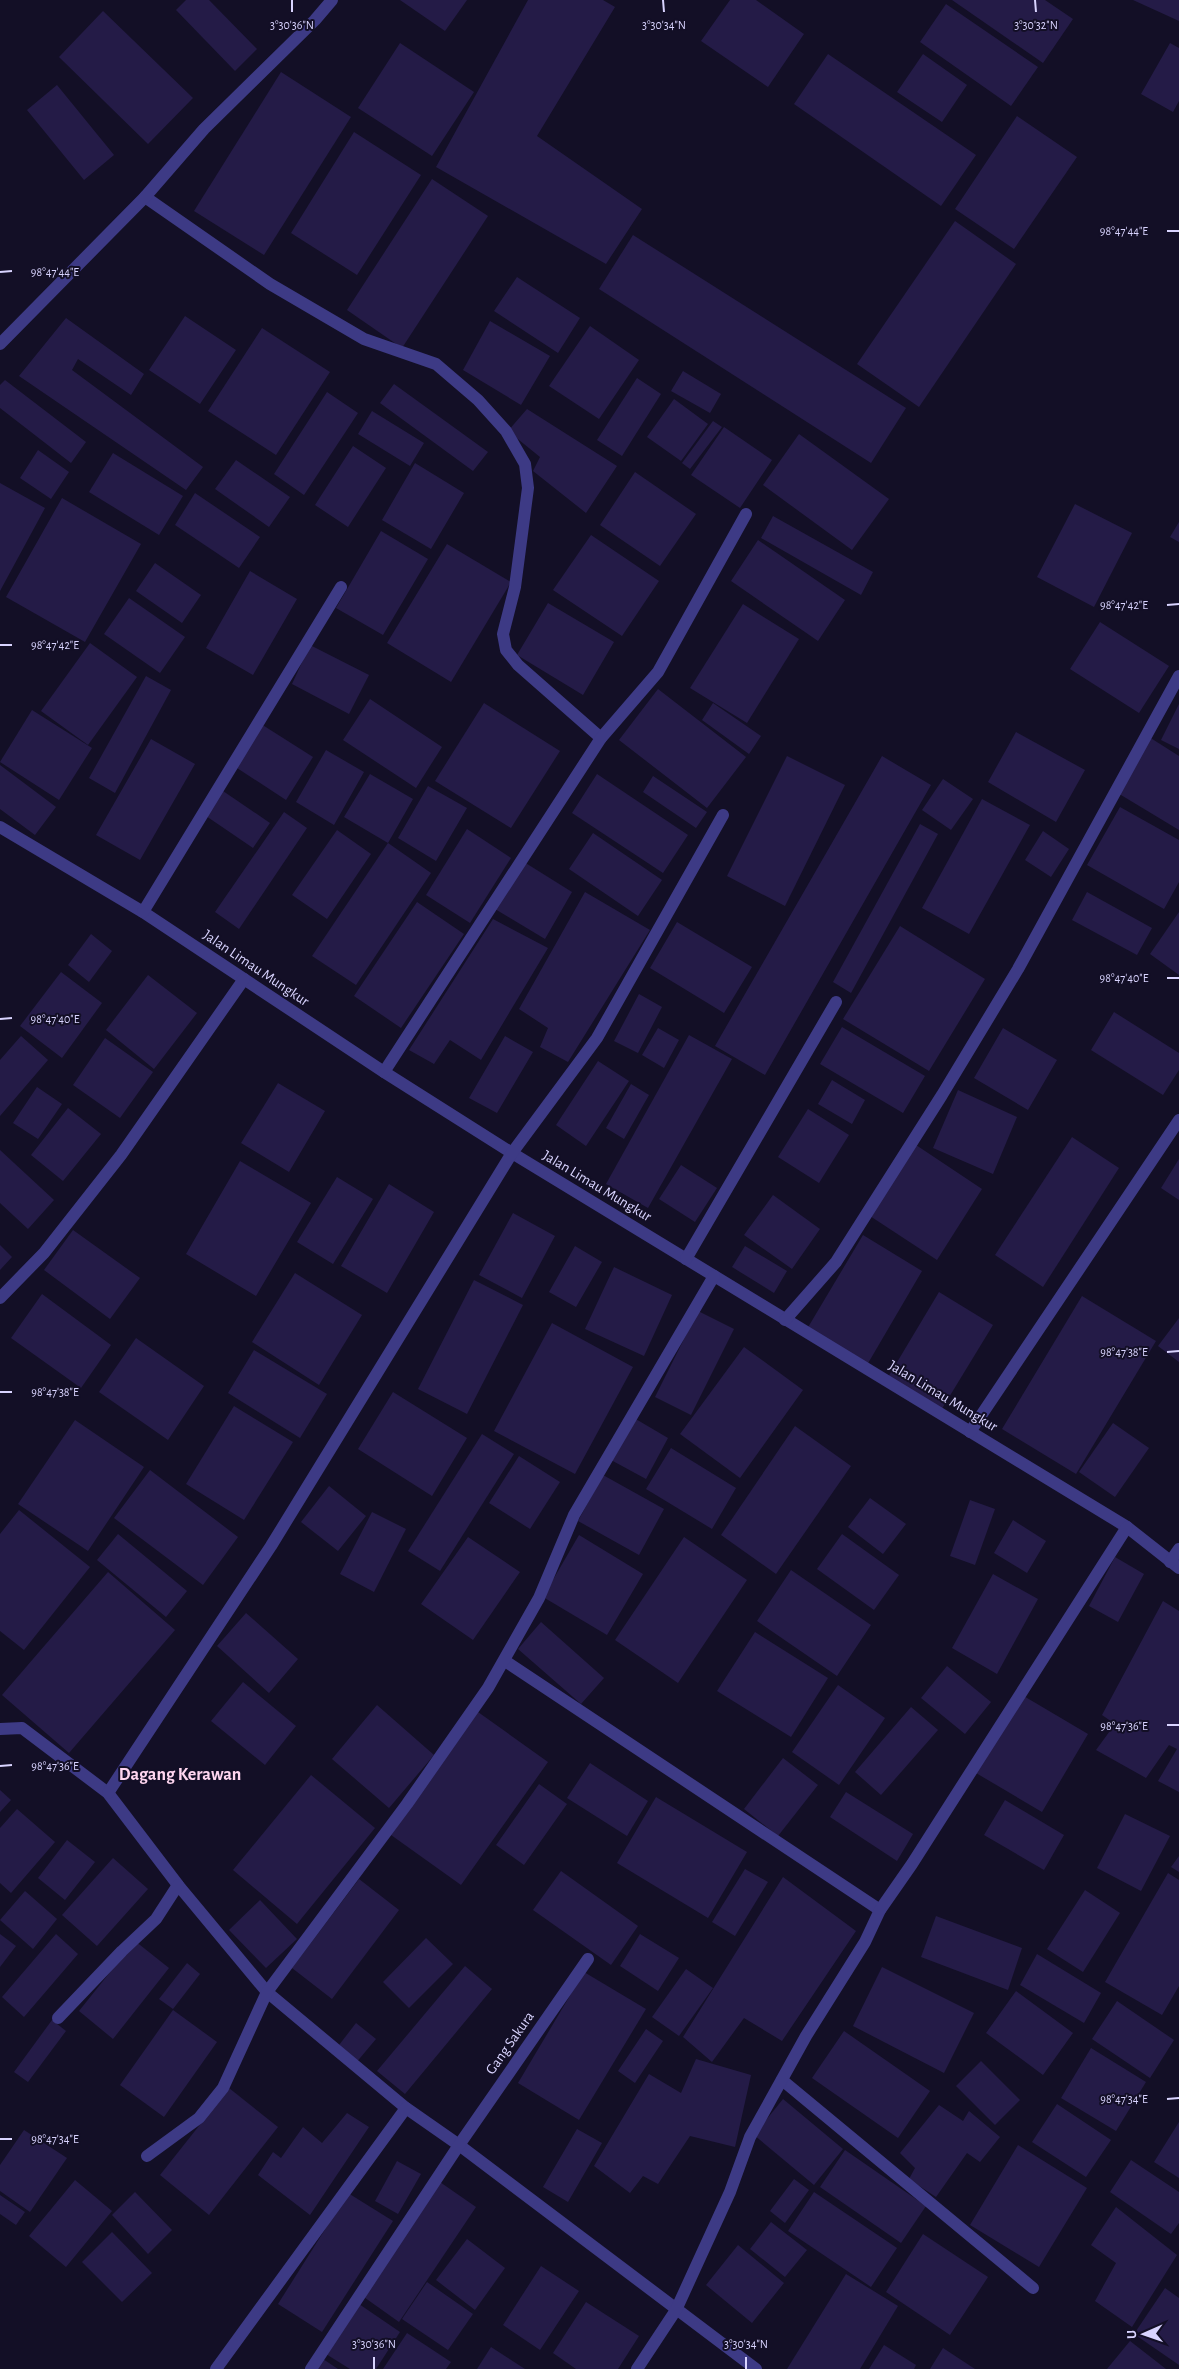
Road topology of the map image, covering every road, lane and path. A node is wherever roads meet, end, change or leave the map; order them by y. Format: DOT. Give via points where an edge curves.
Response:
graph roads {
  1 [pos="332,0"];
  2 [pos="145,197"];
  3 [pos="0,344"];
  4 [pos="746,514"];
  5 [pos="341,587"];
  6 [pos="1179,676"];
  7 [pos="601,738"];
  8 [pos="723,815"];
  9 [pos="0,828"];
  10 [pos="143,912"];
  11 [pos="244,979"];
  12 [pos="836,1002"];
  13 [pos="384,1072"];
  14 [pos="1179,1120"];
  15 [pos="512,1153"];
  16 [pos="686,1259"];
  17 [pos="714,1276"];
  18 [pos="0,1298"];
  19 [pos="785,1320"];
  20 [pos="970,1432"];
  21 [pos="1127,1527"];
  22 [pos="1179,1549"];
  23 [pos="1174,1565"];
  24 [pos="505,1661"];
  25 [pos="0,1729"];
  26 [pos="108,1793"];
  27 [pos="178,1885"];
  28 [pos="880,1910"];
  29 [pos="588,1959"];
  30 [pos="267,1992"];
  31 [pos="58,2018"];
  32 [pos="782,2080"];
  33 [pos="406,2108"];
  34 [pos="459,2145"];
  35 [pos="147,2156"];
  36 [pos="1033,2288"];
  37 [pos="676,2310"];
  38 [pos="216,2369"];
  39 [pos="311,2369"];
  40 [pos="637,2369"];
  41 [pos="756,2369"];
  1 -- 2 [label="street" via="204,129"];
  2 -- 3 [label="street"];
  2 -- 7 [label="street" via="270,284 364,339 436,364 478,400 506,431 525,464 528,488 515,587 503,634 506,650 518,665"];
  4 -- 7 [label="street" via="658,672"];
  5 -- 10 [label="street"];
  6 -- 19 [label="street" via="1018,969 942,1095 836,1262"];
  7 -- 13 [label="street"];
  8 -- 15 [label="street" via="597,1038"];
  9 -- 10 [label="street, Jalan Limau Mungkur"];
  10 -- 11 [label="street, Jalan Limau Mungkur"];
  11 -- 13 [label="street, Jalan Limau Mungkur"];
  11 -- 18 [label="street" via="121,1155 44,1253"];
  12 -- 16 [label="street"];
  13 -- 15 [label="street, Jalan Limau Mungkur"];
  14 -- 20 [label="street"];
  15 -- 16 [label="street, Jalan Limau Mungkur"];
  15 -- 26 [label="street" via="271,1546"];
  16 -- 17 [label="street, Jalan Limau Mungkur"];
  17 -- 19 [label="street, Jalan Limau Mungkur"];
  17 -- 24 [label="street" via="574,1516 539,1598"];
  19 -- 20 [label="street, Jalan Limau Mungkur"];
  20 -- 21 [label="street, Jalan Limau Mungkur"];
  21 -- 23 [label="street, Jalan Limau Mungkur"];
  21 -- 28 [label="street"];
  22 -- 23 [label="street"];
  24 -- 28 [label="street"];
  24 -- 30 [label="street" via="407,1804"];
  25 -- 26 [label="street" via="22,1728"];
  26 -- 27 [label="street"];
  27 -- 30 [label="street"];
  27 -- 31 [label="street" via="156,1919"];
  28 -- 32 [label="street" via="865,1942"];
  29 -- 34 [label="street, Gang Sakura"];
  30 -- 33 [label="street"];
  30 -- 35 [label="street" via="224,2088 199,2118"];
  32 -- 36 [label="street"];
  32 -- 37 [label="street" via="750,2137 730,2192"];
  33 -- 34 [label="street"];
  33 -- 38 [label="street"];
  34 -- 37 [label="street"];
  34 -- 39 [label="street, Gang Sakura"];
  37 -- 40 [label="street"];
  37 -- 41 [label="street"];
}
